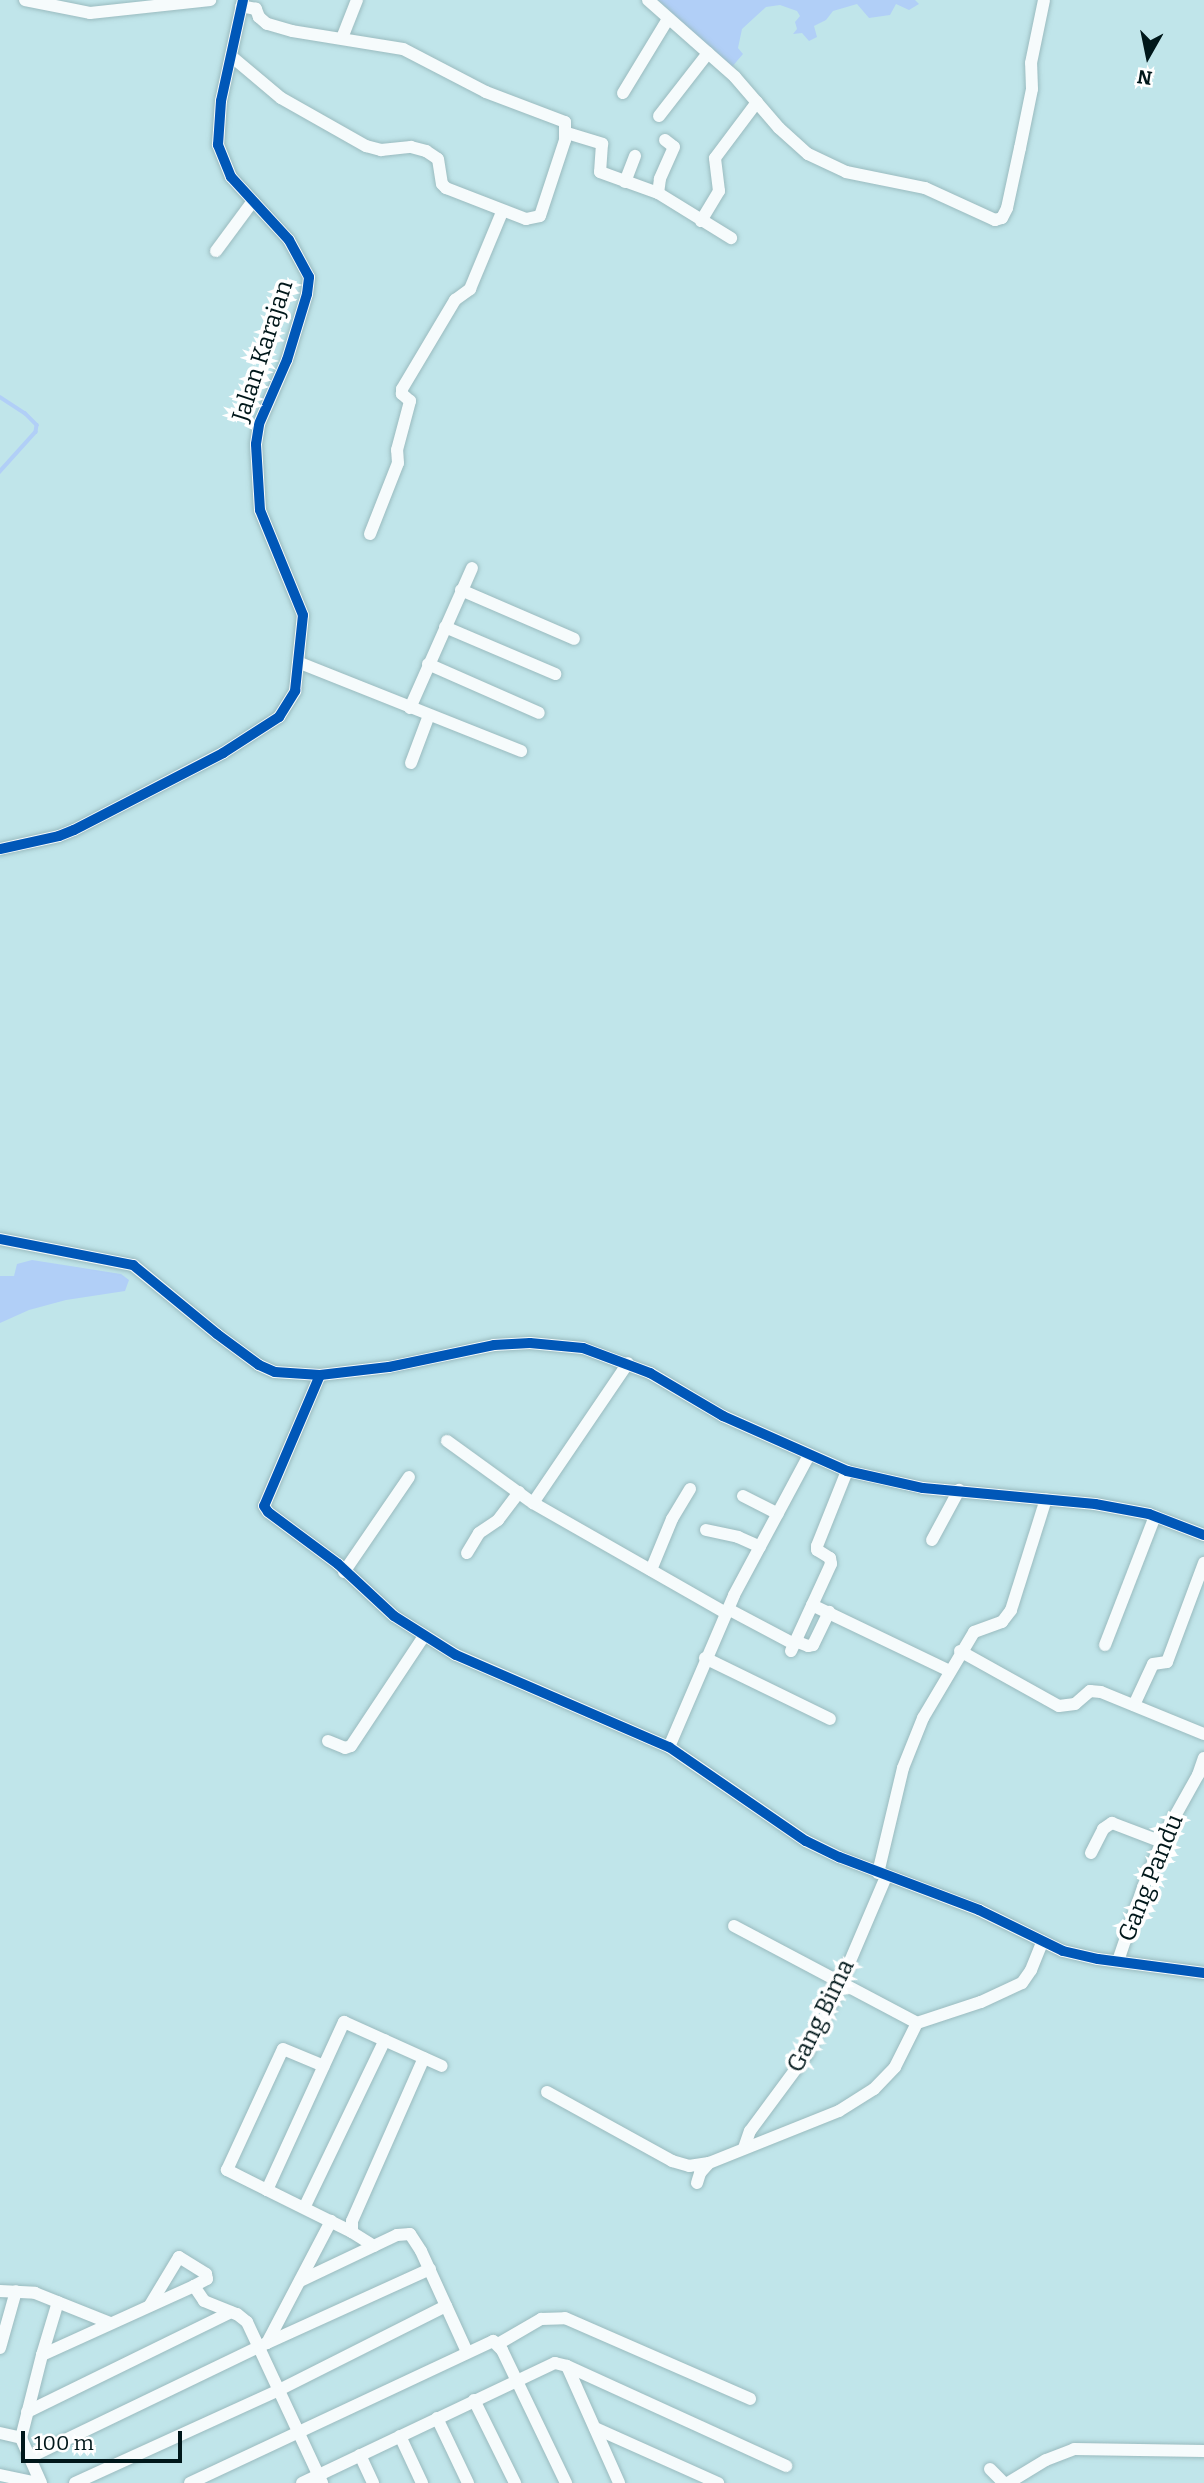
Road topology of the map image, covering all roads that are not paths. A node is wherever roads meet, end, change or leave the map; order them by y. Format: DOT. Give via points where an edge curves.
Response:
graph roads {
  1 [pos="26,0"];
  2 [pos="210,0"];
  3 [pos="358,0"];
  4 [pos="648,0"];
  5 [pos="1044,0"];
  6 [pos="50,3"];
  7 [pos="242,3"];
  8 [pos="260,4"];
  9 [pos="111,6"];
  10 [pos="668,19"];
  11 [pos="342,38"];
  12 [pos="708,53"];
  13 [pos="231,56"];
  14 [pos="623,93"];
  15 [pos="757,102"];
  16 [pos="659,116"];
  17 [pos="566,133"];
  18 [pos="665,140"];
  19 [pos="635,156"];
  20 [pos="625,182"];
  21 [pos="658,192"];
  22 [pos="253,201"];
  23 [pos="502,212"];
  24 [pos="701,221"];
  25 [pos="731,238"];
  26 [pos="216,251"];
  27 [pos="370,534"];
  28 [pos="472,568"];
  29 [pos="461,590"];
  30 [pos="445,627"];
  31 [pos="574,639"];
  32 [pos="300,663"];
  33 [pos="428,664"];
  34 [pos="555,674"];
  35 [pos="410,708"];
  36 [pos="539,713"];
  37 [pos="429,715"];
  38 [pos="521,751"];
  39 [pos="411,763"];
  40 [pos="0,849"];
  41 [pos="0,1240"];
  42 [pos="628,1363"];
  43 [pos="320,1375"];
  44 [pos="447,1441"];
  45 [pos="809,1455"];
  46 [pos="847,1471"];
  47 [pos="409,1477"];
  48 [pos="690,1489"];
  49 [pos="959,1490"];
  50 [pos="519,1492"];
  51 [pos="743,1496"];
  52 [pos="1046,1499"];
  53 [pos="533,1503"];
  54 [pos="778,1514"];
  55 [pos="1155,1516"];
  56 [pos="706,1530"];
  57 [pos="1204,1535"];
  58 [pos="932,1540"];
  59 [pos="760,1547"];
  60 [pos="467,1553"];
  61 [pos="1204,1563"];
  62 [pos="651,1570"];
  63 [pos="344,1572"];
  64 [pos="812,1605"];
  65 [pos="727,1611"];
  66 [pos="829,1612"];
  67 [pos="424,1636"];
  68 [pos="793,1645"];
  69 [pos="1105,1645"];
  70 [pos="960,1651"];
  71 [pos="705,1658"];
  72 [pos="950,1671"];
  73 [pos="1134,1705"];
  74 [pos="830,1719"];
  75 [pos="1204,1734"];
  76 [pos="328,1741"];
  77 [pos="669,1747"];
  78 [pos="1204,1758"];
  79 [pos="1201,1777"];
  80 [pos="1162,1842"];
  81 [pos="1091,1853"];
  82 [pos="882,1875"];
  83 [pos="734,1926"];
  84 [pos="1043,1941"];
  85 [pos="1118,1961"];
  86 [pos="1204,1973"];
  87 [pos="840,1984"];
  88 [pos="917,2023"];
  89 [pos="385,2040"];
  90 [pos="424,2058"];
  91 [pos="324,2066"];
  92 [pos="442,2066"];
  93 [pos="547,2092"];
  94 [pos="744,2148"];
  95 [pos="709,2163"];
  96 [pos="697,2183"];
  97 [pos="267,2190"];
  98 [pos="305,2206"];
  99 [pos="331,2221"];
  100 [pos="352,2232"];
  101 [pos="374,2246"];
  102 [pos="429,2269"];
  103 [pos="300,2281"];
  104 [pos="194,2286"];
  105 [pos="0,2291"];
  106 [pos="16,2291"];
  107 [pos="58,2302"];
  108 [pos="149,2305"];
  109 [pos="446,2306"];
  110 [pos="232,2312"];
  111 [pos="110,2323"];
  112 [pos="498,2344"];
  113 [pos="264,2345"];
  114 [pos="0,2348"];
  115 [pos="467,2352"];
  116 [pos="42,2355"];
  117 [pos="567,2366"];
  118 [pos="517,2381"];
  119 [pos="279,2390"];
  120 [pos="750,2399"];
  121 [pos="474,2400"];
  122 [pos="27,2412"];
  123 [pos="437,2418"];
  124 [pos="595,2428"];
  125 [pos="297,2432"];
  126 [pos="0,2433"];
  127 [pos="400,2436"];
  128 [pos="21,2438"];
  129 [pos="1204,2451"];
  130 [pos="360,2455"];
  131 [pos="30,2458"];
  132 [pos="786,2466"];
  133 [pos="990,2469"];
  134 [pos="0,2475"];
  135 [pos="320,2479"];
  136 [pos="40,2483"];
  137 [pos="75,2483"];
  138 [pos="190,2483"];
  139 [pos="302,2483"];
  140 [pos="373,2483"];
  141 [pos="422,2483"];
  142 [pos="468,2483"];
  143 [pos="515,2483"];
  144 [pos="566,2483"];
  145 [pos="619,2483"];
  146 [pos="718,2483"];
  147 [pos="1006,2483"];
  1 -- 6 [label="street"];
  2 -- 9 [label="street"];
  3 -- 11 [label="street"];
  4 -- 10 [label="street"];
  5 -- 15 [label="street" via="1020,148 1007,208 999,219 925,188 846,172 820,161 798,146"];
  6 -- 9 [label="street" via="78,12"];
  7 -- 8 [label="street"];
  7 -- 13 [label="street, Jalan Karajan"];
  8 -- 11 [label="street" via="259,17 267,24"];
  10 -- 12 [label="street"];
  10 -- 14 [label="street"];
  11 -- 17 [label="street" via="419,54 486,92 553,115 565,122"];
  12 -- 15 [label="street"];
  12 -- 16 [label="street"];
  13 -- 22 [label="street, Jalan Karajan" via="218,145 231,177"];
  13 -- 23 [label="street" via="281,98 366,146 417,148 435,155 446,187"];
  15 -- 24 [label="street" via="715,158 719,191"];
  17 -- 20 [label="street" via="602,145 600,172"];
  17 -- 23 [label="street" via="541,216 532,220"];
  18 -- 21 [label="street" via="674,147"];
  19 -- 20 [label="street"];
  20 -- 21 [label="street"];
  21 -- 24 [label="street"];
  22 -- 26 [label="street"];
  22 -- 32 [label="street, Jalan Karajan" via="289,240 309,277 287,360 259,424 256,444 260,510 303,615"];
  23 -- 27 [label="street" via="470,289 455,300 404,387 402,394 410,401 398,463"];
  24 -- 25 [label="street"];
  28 -- 29 [label="street"];
  29 -- 30 [label="street"];
  29 -- 31 [label="street"];
  30 -- 33 [label="street"];
  30 -- 34 [label="street"];
  32 -- 35 [label="street"];
  32 -- 40 [label="street, Jalan Karajan" via="289,704 267,727 74,830"];
  33 -- 35 [label="street"];
  33 -- 36 [label="street"];
  35 -- 37 [label="street"];
  37 -- 38 [label="street"];
  37 -- 39 [label="street"];
  41 -- 43 [label="street" via="133,1265 259,1366 275,1372"];
  42 -- 43 [label="street" via="583,1348 530,1343"];
  42 -- 45 [label="street" via="723,1416"];
  42 -- 53 [label="street"];
  43 -- 63 [label="street" via="264,1506"];
  44 -- 50 [label="street"];
  45 -- 46 [label="street"];
  45 -- 54 [label="street"];
  46 -- 49 [label="street" via="923,1488"];
  46 -- 64 [label="street" via="820,1535 817,1550 831,1561"];
  47 -- 63 [label="street"];
  48 -- 62 [label="street"];
  49 -- 52 [label="street"];
  49 -- 58 [label="street"];
  50 -- 53 [label="street"];
  50 -- 60 [label="street" via="498,1520 479,1533"];
  51 -- 54 [label="street"];
  52 -- 55 [label="street"];
  52 -- 70 [label="street" via="1011,1610 1002,1622 974,1632"];
  53 -- 62 [label="street"];
  54 -- 59 [label="street"];
  55 -- 57 [label="street"];
  55 -- 69 [label="street"];
  56 -- 59 [label="street"];
  59 -- 65 [label="street"];
  61 -- 73 [label="street" via="1167,1662 1153,1664"];
  62 -- 65 [label="street"];
  63 -- 67 [label="street"];
  64 -- 66 [label="street"];
  64 -- 68 [label="street"];
  65 -- 68 [label="street"];
  65 -- 71 [label="street"];
  66 -- 68 [label="street" via="813,1645"];
  66 -- 72 [label="street"];
  67 -- 76 [label="street" via="351,1746"];
  67 -- 77 [label="street" via="456,1655"];
  70 -- 72 [label="street, Gang Bima"];
  70 -- 73 [label="street" via="1059,1706 1069,1707 1095,1690"];
  71 -- 74 [label="street"];
  71 -- 77 [label="street"];
  72 -- 82 [label="street, Gang Bima" via="923,1718 903,1768"];
  73 -- 75 [label="street"];
  77 -- 82 [label="street" via="806,1841"];
  78 -- 79 [label="street, Gang Pandu"];
  79 -- 80 [label="street, Gang Pandu"];
  80 -- 81 [label="street" via="1112,1824 1103,1829"];
  80 -- 85 [label="street, Gang Pandu"];
  82 -- 84 [label="street" via="979,1910"];
  82 -- 87 [label="street, Gang Bima"];
  83 -- 87 [label="street"];
  84 -- 85 [label="street" via="1074,1955"];
  84 -- 88 [label="street" via="1022,1983"];
  85 -- 86 [label="street"];
  87 -- 88 [label="street"];
  87 -- 94 [label="street, Gang Bima" via="801,2064 750,2131"];
  88 -- 94 [label="street" via="895,2067 874,2089 839,2111"];
  89 -- 90 [label="street"];
  89 -- 91 [label="street" via="344,2022"];
  89 -- 98 [label="street"];
  90 -- 92 [label="street"];
  90 -- 100 [label="street" via="352,2221"];
  91 -- 97 [label="street"];
  91 -- 97 [label="street" via="283,2049 232,2158 227,2171"];
  93 -- 95 [label="street" via="672,2161 689,2166"];
  94 -- 95 [label="street"];
  95 -- 96 [label="street"];
  97 -- 98 [label="street"];
  98 -- 99 [label="street"];
  99 -- 100 [label="street"];
  99 -- 103 [label="street"];
  100 -- 101 [label="street"];
  101 -- 102 [label="street" via="410,2234"];
  101 -- 103 [label="street"];
  102 -- 109 [label="street"];
  102 -- 113 [label="street"];
  103 -- 113 [label="street"];
  104 -- 108 [label="street"];
  104 -- 108 [label="street" via="207,2278 206,2274 183,2251"];
  104 -- 110 [label="street" via="204,2301"];
  105 -- 106 [label="street"];
  106 -- 107 [label="street"];
  106 -- 114 [label="street"];
  107 -- 111 [label="street"];
  107 -- 116 [label="street"];
  108 -- 111 [label="street"];
  109 -- 115 [label="street"];
  109 -- 119 [label="street"];
  110 -- 113 [label="street" via="245,2320"];
  110 -- 122 [label="street"];
  111 -- 116 [label="street"];
  112 -- 115 [label="street" via="490,2342"];
  112 -- 118 [label="street"];
  112 -- 120 [label="street" via="541,2319 565,2318"];
  113 -- 119 [label="street"];
  113 -- 131 [label="street"];
  115 -- 125 [label="street"];
  116 -- 122 [label="street"];
  117 -- 118 [label="street" via="555,2363"];
  117 -- 124 [label="street"];
  117 -- 132 [label="street"];
  118 -- 121 [label="street"];
  118 -- 144 [label="street"];
  119 -- 125 [label="street"];
  119 -- 137 [label="street"];
  121 -- 123 [label="street"];
  121 -- 143 [label="street"];
  122 -- 128 [label="street"];
  123 -- 127 [label="street"];
  123 -- 142 [label="street"];
  124 -- 145 [label="street"];
  124 -- 146 [label="street"];
  125 -- 135 [label="street"];
  125 -- 138 [label="street"];
  126 -- 128 [label="street"];
  127 -- 130 [label="street"];
  127 -- 141 [label="street"];
  128 -- 131 [label="street"];
  129 -- 147 [label="street" via="1074,2449"];
  130 -- 135 [label="street"];
  130 -- 140 [label="street"];
  131 -- 136 [label="street"];
  133 -- 147 [label="street"];
  134 -- 136 [label="street"];
  135 -- 139 [label="street"];
}
